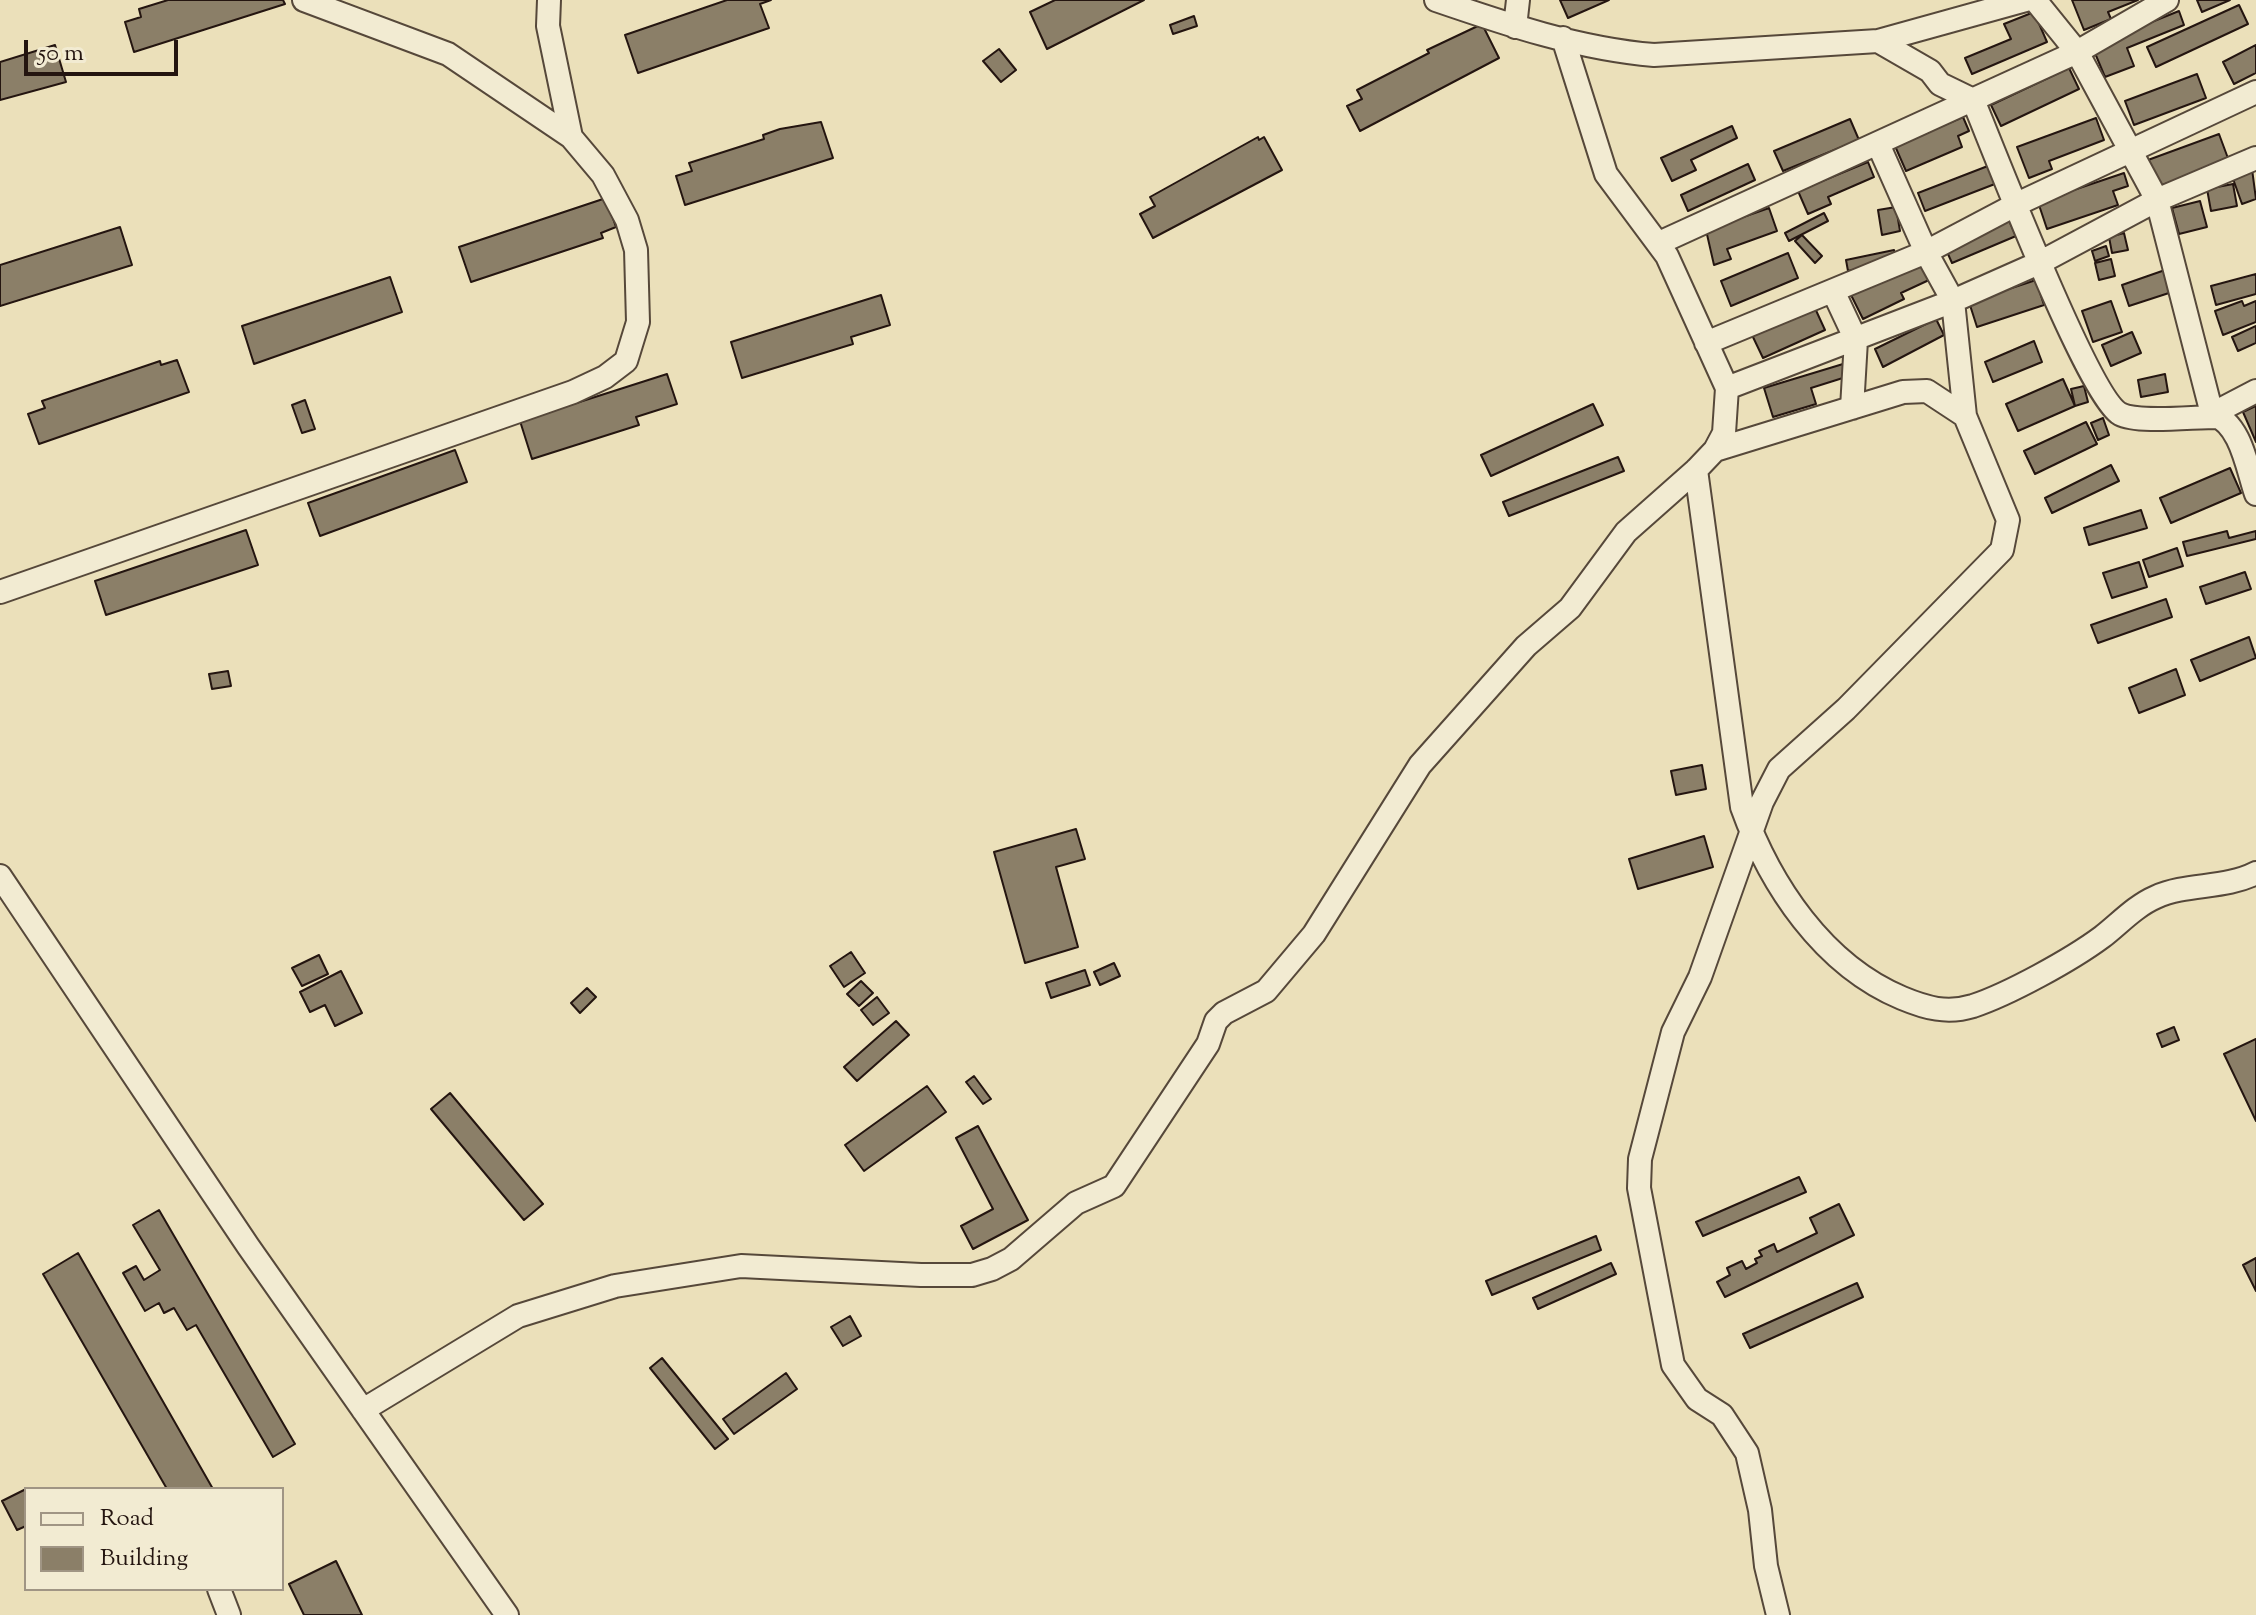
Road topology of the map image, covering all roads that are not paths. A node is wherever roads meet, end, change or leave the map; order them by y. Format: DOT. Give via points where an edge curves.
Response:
graph roads {
  1 [pos="304,0"];
  2 [pos="549,0"];
  3 [pos="1436,0"];
  4 [pos="1518,0"];
  5 [pos="2026,0"];
  6 [pos="2035,0"];
  7 [pos="2167,0"];
  8 [pos="1515,27"];
  9 [pos="1934,27"];
  10 [pos="1563,38"];
  11 [pos="1878,41"];
  12 [pos="2077,52"];
  13 [pos="1930,71"];
  14 [pos="2256,92"];
  15 [pos="1973,100"];
  16 [pos="571,137"];
  17 [pos="1878,144"];
  18 [pos="2130,149"];
  19 [pos="2256,158"];
  20 [pos="2157,200"];
  21 [pos="2017,204"];
  22 [pos="1659,243"];
  23 [pos="1926,252"];
  24 [pos="2041,262"];
  25 [pos="1833,291"];
  26 [pos="1953,301"];
  27 [pos="1856,340"];
  28 [pos="1706,343"];
  29 [pos="1727,388"];
  30 [pos="2256,391"];
  31 [pos="1852,408"];
  32 [pos="2218,415"];
  33 [pos="1965,416"];
  34 [pos="1715,450"];
  35 [pos="1696,470"];
  36 [pos="2256,494"];
  37 [pos="0,592"];
  38 [pos="1751,831"];
  39 [pos="2256,873"];
  40 [pos="0,876"];
  41 [pos="363,1410"];
  42 [pos="220,1591"];
  43 [pos="229,1615"];
  44 [pos="507,1615"];
  45 [pos="1778,1615"];
  1 -- 16 [label="street" via="448,54"];
  2 -- 16 [label="street" via="548,26"];
  3 -- 8 [label="street"];
  4 -- 8 [label="street"];
  5 -- 9 [label="street"];
  6 -- 12 [label="street"];
  7 -- 12 [label="street"];
  8 -- 10 [label="street"];
  9 -- 11 [label="street"];
  9 -- 13 [label="street"];
  10 -- 11 [label="street" via="1654,55"];
  10 -- 22 [label="street" via="1606,174"];
  11 -- 13 [label="street"];
  12 -- 15 [label="street"];
  12 -- 18 [label="street"];
  13 -- 15 [label="street" via="1940,84"];
  14 -- 18 [label="street"];
  15 -- 17 [label="street"];
  15 -- 21 [label="street"];
  16 -- 37 [label="street" via="616,196 636,250 638,322 626,361 573,392"];
  17 -- 22 [label="street"];
  17 -- 23 [label="street"];
  18 -- 20 [label="street"];
  18 -- 21 [label="street"];
  19 -- 20 [label="street"];
  20 -- 24 [label="street"];
  20 -- 32 [label="street"];
  21 -- 23 [label="street"];
  21 -- 24 [label="street"];
  22 -- 28 [label="street"];
  23 -- 25 [label="street"];
  23 -- 26 [label="street"];
  24 -- 26 [label="street"];
  24 -- 32 [label="street" via="2096,384 2121,414 2141,419"];
  25 -- 27 [label="street"];
  25 -- 28 [label="street"];
  26 -- 27 [label="street"];
  26 -- 33 [label="street"];
  27 -- 29 [label="street"];
  27 -- 31 [label="street"];
  28 -- 29 [label="street"];
  29 -- 34 [label="street" via="1724,433"];
  30 -- 32 [label="street"];
  31 -- 33 [label="street" via="1903,392 1927,391"];
  31 -- 34 [label="street"];
  32 -- 36 [label="street" via="2235,435"];
  33 -- 38 [label="street" via="2008,520 2002,550 1846,709 1785,763"];
  34 -- 35 [label="street"];
  35 -- 38 [label="street" via="1742,807"];
  35 -- 41 [label="street" via="1626,532 1570,608 1526,646 1420,765 1314,934 1266,991 1216,1021 1208,1044 1114,1186 1076,1203 1011,1259 972,1275 741,1266 615,1286 518,1316"];
  38 -- 39 [label="street" via="1772,874 1825,945 1886,991 1946,1011 2009,990 2100,939 2156,897"];
  38 -- 45 [label="street" via="1720,928 1673,1032 1640,1159 1639,1188 1673,1365 1697,1399 1722,1415 1747,1453"];
  40 -- 41 [label="street"];
  41 -- 44 [label="street"];
  42 -- 43 [label="street"];
}
